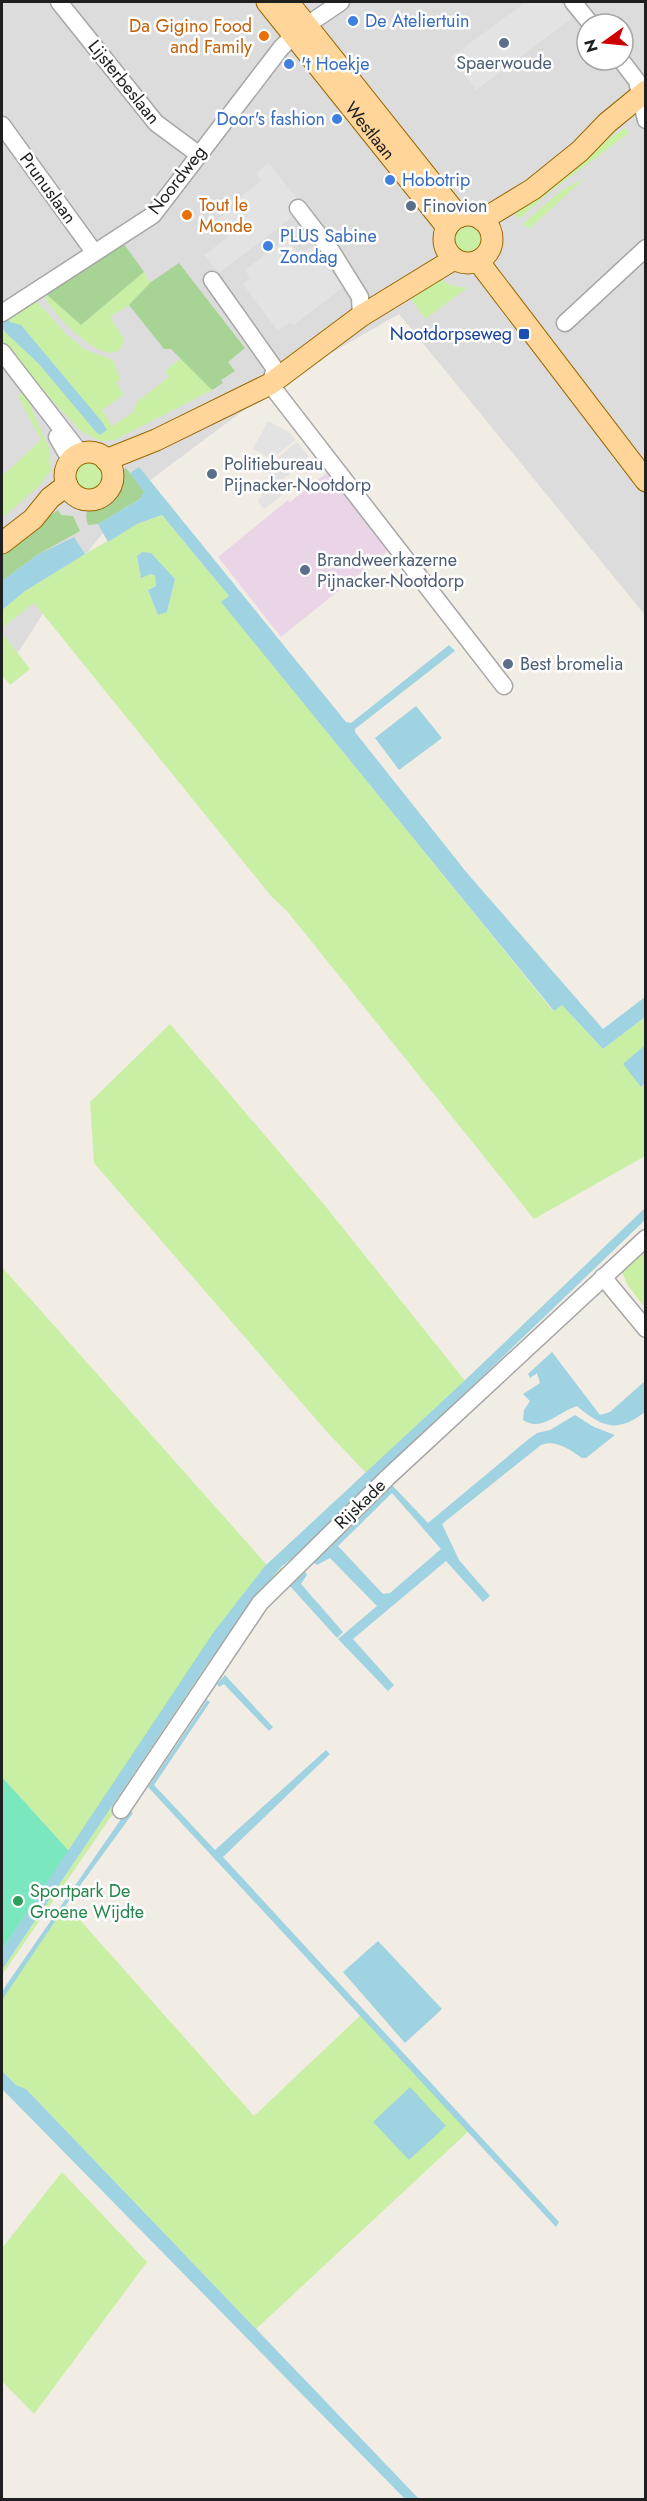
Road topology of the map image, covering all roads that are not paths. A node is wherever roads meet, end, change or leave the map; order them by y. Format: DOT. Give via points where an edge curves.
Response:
graph roads {
  1 [pos="59,2"];
  2 [pos="267,2"];
  3 [pos="288,2"];
  4 [pos="341,2"];
  5 [pos="301,30"];
  6 [pos="630,72"];
  7 [pos="643,104"];
  8 [pos="2,125"];
  9 [pos="198,154"];
  10 [pos="298,208"];
  11 [pos="453,222"];
  12 [pos="486,226"];
  13 [pos="645,248"];
  14 [pos="94,252"];
  15 [pos="450,253"];
  16 [pos="482,257"];
  17 [pos="212,280"];
  18 [pos="4,307"];
  19 [pos="361,316"];
  20 [pos="565,323"];
  21 [pos="2,352"];
  22 [pos="273,377"];
  23 [pos="76,457"];
  24 [pos="109,466"];
  25 [pos="645,481"];
  26 [pos="70,490"];
  27 [pos="2,543"];
  28 [pos="504,686"];
  29 [pos="645,1238"];
  30 [pos="603,1277"];
  31 [pos="645,1329"];
  32 [pos="121,1810"];
  1 -- 9 [label="street, Lijsterbeslaan" via="156,123"];
  2 -- 5 [label="main road"];
  3 -- 5 [label="main road"];
  4 -- 5 [label="street, Noordweg"];
  5 -- 9 [label="street, Noordweg" via="281,48"];
  5 -- 11 [label="main road, Westlaan"];
  6 -- 7 [label="street" via="637,81"];
  7 -- 12 [label="main road"];
  8 -- 14 [label="street, Prunuslaan"];
  9 -- 14 [label="street, Noordweg" via="153,215"];
  10 -- 19 [label="street" via="360,297"];
  11 -- 12 [label="main road" via="471,215"];
  11 -- 15 [label="main road" via="444,237"];
  12 -- 16 [label="main road" via="491,241"];
  13 -- 20 [label="street"];
  14 -- 18 [label="street, Noordweg"];
  15 -- 16 [label="main road" via="466,263"];
  15 -- 19 [label="main road"];
  16 -- 25 [label="main road" via="548,354"];
  17 -- 22 [label="street"];
  19 -- 22 [label="main road"];
  21 -- 23 [label="street"];
  22 -- 24 [label="main road" via="231,396 206,415"];
  22 -- 28 [label="street"];
  23 -- 24 [label="main road" via="92,453"];
  23 -- 26 [label="main road" via="66,470"];
  24 -- 26 [label="main road" via="111,485 100,497 85,500"];
  26 -- 27 [label="main road" via="50,498 33,519"];
  29 -- 30 [label="street, Rijskade"];
  30 -- 31 [label="street"];
  30 -- 32 [label="street, Rijskade" via="387,1478 260,1603"];
}
